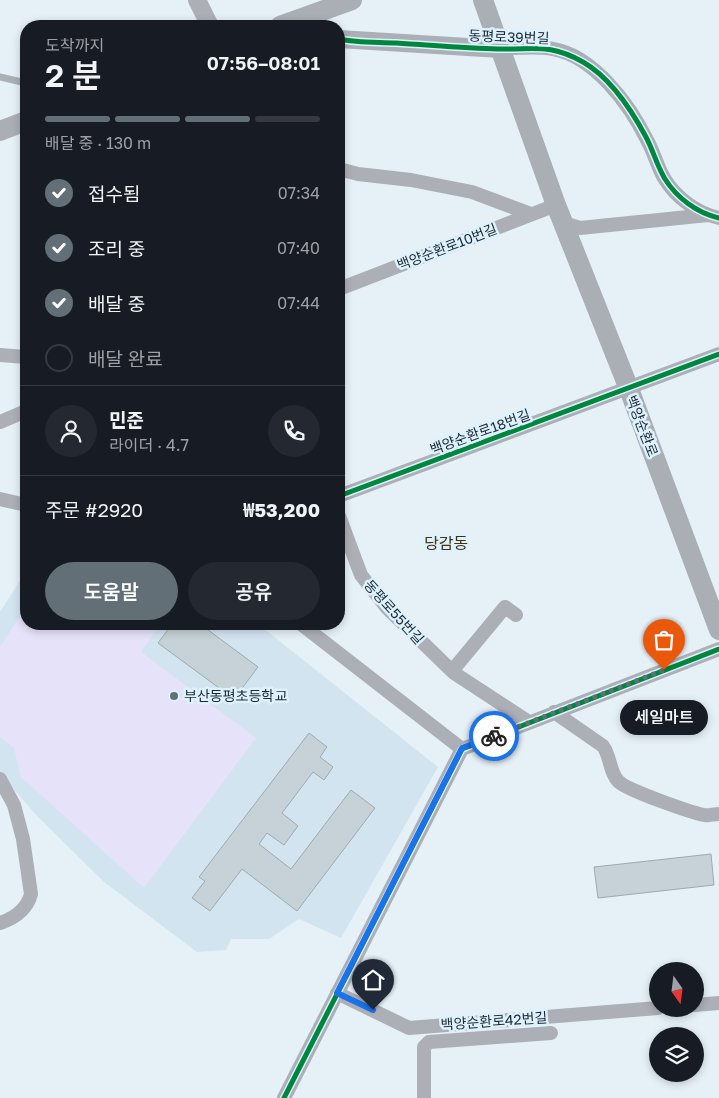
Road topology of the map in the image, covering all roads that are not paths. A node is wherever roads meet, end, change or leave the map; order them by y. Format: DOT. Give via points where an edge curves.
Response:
graph roads {
  1 [pos="197,0"];
  2 [pos="352,0"];
  3 [pos="483,0"];
  4 [pos="207,20"];
  5 [pos="297,20"];
  6 [pos="345,39"];
  7 [pos="500,49"];
  8 [pos="0,77"];
  9 [pos="20,82"];
  10 [pos="20,123"];
  11 [pos="0,131"];
  12 [pos="345,171"];
  13 [pos="530,214"];
  14 [pos="560,214"];
  15 [pos="714,216"];
  16 [pos="345,287"];
  17 [pos="719,354"];
  18 [pos="0,355"];
  19 [pos="20,357"];
  20 [pos="629,389"];
  21 [pos="20,414"];
  22 [pos="0,422"];
  23 [pos="345,494"];
  24 [pos="0,499"];
  25 [pos="20,504"];
  26 [pos="345,532"];
  27 [pos="516,615"];
  28 [pos="309,630"];
  29 [pos="719,630"];
  30 [pos="719,649"];
  31 [pos="452,671"];
  32 [pos="554,712"];
  33 [pos="529,722"];
  34 [pos="462,748"];
  35 [pos="0,779"];
  36 [pos="719,814"];
  37 [pos="0,923"];
  38 [pos="337,993"];
  39 [pos="719,1003"];
  40 [pos="704,1004"];
  41 [pos="649,1009"];
  42 [pos="551,1033"];
  43 [pos="284,1098"];
  44 [pos="424,1098"];
  1 -- 4 [label="street"];
  2 -- 5 [label="main road"];
  3 -- 7 [label="main road, 백양순환로"];
  6 -- 7 [label="street, 동평로39번길"];
  7 -- 14 [label="main road, 백양순환로"];
  7 -- 15 [label="street, 동평로39번길" via="555,49 585,63 603,77 632,114 665,179 693,208"];
  8 -- 9 [label="lane"];
  10 -- 11 [label="main road"];
  12 -- 13 [label="street" via="472,192"];
  13 -- 14 [label="street, 백양순환로10번길"];
  13 -- 16 [label="street, 백양순환로10번길"];
  14 -- 15 [label="street" via="580,228"];
  14 -- 20 [label="main road, 백양순환로"];
  17 -- 20 [label="street, 백양순환로18번길"];
  18 -- 19 [label="street"];
  20 -- 23 [label="street, 백양순환로18번길"];
  20 -- 29 [label="main road, 백양순환로"];
  21 -- 22 [label="street"];
  24 -- 25 [label="street"];
  26 -- 31 [label="street, 동평로55번길" via="361,575 387,608"];
  27 -- 31 [label="street" via="505,607"];
  28 -- 34 [label="street"];
  30 -- 32 [label="street"];
  31 -- 33 [label="street, 동평로55번길"];
  32 -- 33 [label="street"];
  32 -- 36 [label="street" via="603,746 611,771 619,782 658,800 705,815"];
  33 -- 34 [label="street"];
  34 -- 38 [label="street"];
  35 -- 37 [label="street" via="14,805 26,854 31,894 22,910"];
  38 -- 41 [label="street, 백양순환로42번길" via="408,1028"];
  38 -- 43 [label="street"];
  39 -- 40 [label="street"];
  42 -- 44 [label="street" via="429,1042 424,1047"];
}
